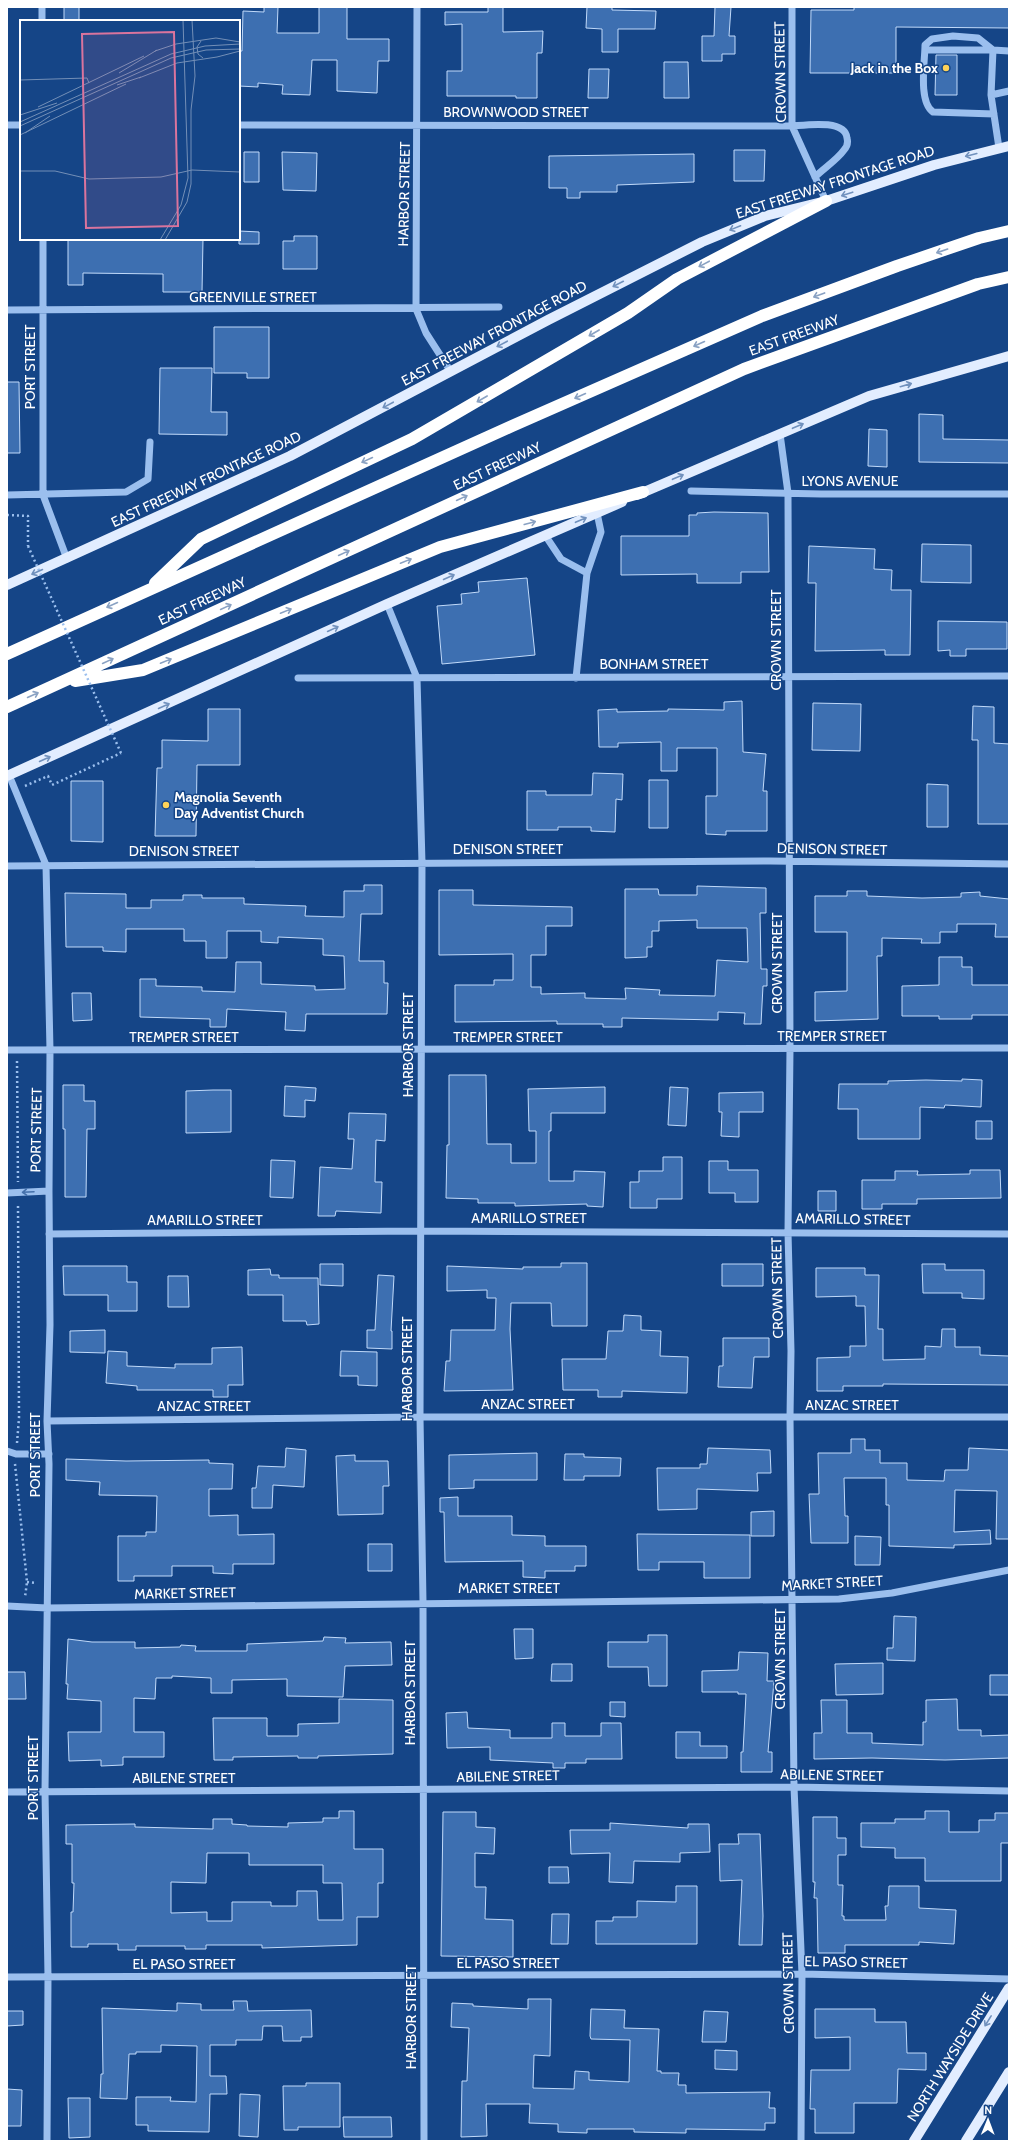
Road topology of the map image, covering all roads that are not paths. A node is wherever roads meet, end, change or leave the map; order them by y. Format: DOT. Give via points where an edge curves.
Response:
graph roads {
  1 [pos="42,7"];
  2 [pos="417,7"];
  3 [pos="792,7"];
  4 [pos="42,20"];
  5 [pos="925,50"];
  6 [pos="993,50"];
  7 [pos="1009,51"];
  8 [pos="1009,91"];
  9 [pos="991,95"];
  10 [pos="994,114"];
  11 [pos="7,125"];
  12 [pos="20,125"];
  13 [pos="240,125"];
  14 [pos="418,125"];
  15 [pos="792,126"];
  16 [pos="1004,147"];
  17 [pos="815,177"];
  18 [pos="826,201"];
  19 [pos="1009,231"];
  20 [pos="43,240"];
  21 [pos="1009,278"];
  22 [pos="498,307"];
  23 [pos="416,309"];
  24 [pos="7,310"];
  25 [pos="43,310"];
  26 [pos="1009,356"];
  27 [pos="452,372"];
  28 [pos="780,434"];
  29 [pos="150,442"];
  30 [pos="691,491"];
  31 [pos="642,492"];
  32 [pos="788,493"];
  33 [pos="1009,494"];
  34 [pos="7,495"];
  35 [pos="43,495"];
  36 [pos="597,513"];
  37 [pos="545,535"];
  38 [pos="67,559"];
  39 [pos="587,573"];
  40 [pos="7,585"];
  41 [pos="148,590"];
  42 [pos="387,604"];
  43 [pos="7,654"];
  44 [pos="789,676"];
  45 [pos="1009,676"];
  46 [pos="298,678"];
  47 [pos="417,678"];
  48 [pos="576,678"];
  49 [pos="60,683"];
  50 [pos="7,707"];
  51 [pos="8,776"];
  52 [pos="790,861"];
  53 [pos="422,863"];
  54 [pos="1009,864"];
  55 [pos="46,865"];
  56 [pos="7,866"];
  57 [pos="1009,1048"];
  58 [pos="790,1049"];
  59 [pos="7,1050"];
  60 [pos="50,1050"];
  61 [pos="421,1051"];
  62 [pos="48,1191"];
  63 [pos="7,1193"];
  64 [pos="421,1231"];
  65 [pos="788,1232"];
  66 [pos="49,1234"];
  67 [pos="1009,1234"];
  68 [pos="420,1417"];
  69 [pos="790,1417"];
  70 [pos="1009,1417"];
  71 [pos="47,1421"];
  72 [pos="7,1451"];
  73 [pos="49,1454"];
  74 [pos="1009,1570"];
  75 [pos="793,1599"];
  76 [pos="423,1602"];
  77 [pos="7,1606"];
  78 [pos="47,1608"];
  79 [pos="794,1787"];
  80 [pos="424,1790"];
  81 [pos="45,1791"];
  82 [pos="1009,1791"];
  83 [pos="7,1792"];
  84 [pos="802,1974"];
  85 [pos="424,1976"];
  86 [pos="7,1977"];
  87 [pos="48,1977"];
  88 [pos="1009,1979"];
  89 [pos="1009,1988"];
  90 [pos="1009,2072"];
  91 [pos="47,2141"];
  92 [pos="424,2141"];
  93 [pos="801,2141"];
  94 [pos="914,2141"];
  95 [pos="966,2141"];
  1 -- 4 [label="street"];
  2 -- 14 [label="street, HARBOR STREET"];
  3 -- 15 [label="street, CROWN STREET"];
  5 -- 6 [label="street"];
  5 -- 6 [label="street" via="925,45 932,39 953,36 978,38"];
  5 -- 10 [label="street" via="924,98 930,110"];
  6 -- 7 [label="street"];
  6 -- 9 [label="street"];
  8 -- 9 [label="street"];
  9 -- 10 [label="street"];
  10 -- 16 [label="street"];
  11 -- 12 [label="street"];
  13 -- 14 [label="street, BROWNWOOD STREET"];
  14 -- 15 [label="street, BROWNWOOD STREET"];
  14 -- 23 [label="street, HARBOR STREET"];
  15 -- 17 [label="street, CROWN STREET"];
  15 -- 17 [label="street, BROWNWOOD STREET" via="823,124 845,131 846,148"];
  16 -- 18 [label="main road, EAST FREEWAY FRONTAGE ROAD, one-way" via="934,165"];
  17 -- 18 [label="street, CROWN STREET"];
  18 -- 27 [label="main road, EAST FREEWAY FRONTAGE ROAD, one-way" via="764,216 702,242"];
  18 -- 41 [label="highway, one-way" via="677,279 628,313 412,439 201,539"];
  19 -- 41 [label="highway, EAST FREEWAY, one-way" via="979,238 762,316"];
  20 -- 25 [label="street, PORT STREET"];
  49 -- 21 [label="highway, EAST FREEWAY, one-way" via="744,369 978,284"];
  22 -- 23 [label="street, GREENVILLE STREET"];
  23 -- 25 [label="street, GREENVILLE STREET"];
  23 -- 27 [label="street, HARBOR STREET" via="426,333"];
  24 -- 25 [label="street, GREENVILLE STREET"];
  25 -- 35 [label="street, PORT STREET"];
  28 -- 26 [label="main road, one-way" via="877,393"];
  27 -- 38 [label="main road, EAST FREEWAY FRONTAGE ROAD, one-way" via="290,456"];
  31 -- 28 [label="main road, one-way"];
  28 -- 32 [label="street, CROWN STREET"];
  29 -- 35 [label="street" via="148,479 126,492"];
  30 -- 32 [label="street, LYONS AVENUE"];
  31 -- 36 [label="main road"];
  49 -- 31 [label="highway, one-way" via="142,670 440,547"];
  32 -- 33 [label="street, LYONS AVENUE"];
  32 -- 44 [label="street, CROWN STREET"];
  34 -- 35 [label="street"];
  35 -- 38 [label="street"];
  37 -- 36 [label="main road, one-way"];
  36 -- 39 [label="street" via="601,532"];
  37 -- 39 [label="street" via="561,559"];
  42 -- 37 [label="main road, one-way"];
  38 -- 40 [label="main road, EAST FREEWAY FRONTAGE ROAD, one-way"];
  39 -- 48 [label="street"];
  41 -- 43 [label="highway, EAST FREEWAY, one-way"];
  42 -- 47 [label="street, HARBOR STREET"];
  51 -- 42 [label="main road, one-way"];
  44 -- 45 [label="street, BONHAM STREET"];
  44 -- 48 [label="street, BONHAM STREET"];
  44 -- 52 [label="street, CROWN STREET"];
  46 -- 47 [label="street, BONHAM STREET"];
  47 -- 48 [label="street, BONHAM STREET"];
  47 -- 53 [label="street, HARBOR STREET"];
  50 -- 49 [label="highway, EAST FREEWAY, one-way"];
  51 -- 55 [label="street, PORT STREET"];
  52 -- 53 [label="street, DENISON STREET"];
  52 -- 54 [label="street, DENISON STREET"];
  52 -- 58 [label="street, CROWN STREET"];
  53 -- 55 [label="street, DENISON STREET"];
  53 -- 61 [label="street, HARBOR STREET"];
  55 -- 56 [label="street, DENISON STREET"];
  55 -- 60 [label="street, PORT STREET"];
  57 -- 58 [label="street, TREMPER STREET"];
  58 -- 61 [label="street, TREMPER STREET"];
  58 -- 65 [label="street, CROWN STREET"];
  59 -- 60 [label="street, TREMPER STREET"];
  60 -- 61 [label="street, TREMPER STREET"];
  60 -- 62 [label="street, PORT STREET"];
  61 -- 64 [label="street, HARBOR STREET"];
  62 -- 63 [label="street, one-way"];
  62 -- 66 [label="street, PORT STREET"];
  64 -- 65 [label="street, AMARILLO STREET"];
  64 -- 66 [label="street, AMARILLO STREET"];
  64 -- 68 [label="street, HARBOR STREET"];
  65 -- 67 [label="street, AMARILLO STREET"];
  65 -- 69 [label="street, CROWN STREET"];
  66 -- 71 [label="street, PORT STREET"];
  68 -- 69 [label="street, ANZAC STREET"];
  68 -- 71 [label="street, ANZAC STREET"];
  68 -- 76 [label="street, HARBOR STREET"];
  69 -- 70 [label="street, ANZAC STREET"];
  69 -- 75 [label="street, CROWN STREET"];
  71 -- 73 [label="street, PORT STREET"];
  72 -- 73 [label="street" via="16,1454"];
  73 -- 78 [label="street, PORT STREET"];
  74 -- 75 [label="street, MARKET STREET" via="892,1593 839,1599"];
  75 -- 76 [label="street, MARKET STREET"];
  75 -- 79 [label="street, CROWN STREET"];
  76 -- 78 [label="street, MARKET STREET"];
  76 -- 80 [label="street, HARBOR STREET"];
  77 -- 78 [label="street, MARKET STREET"];
  78 -- 81 [label="street, PORT STREET"];
  79 -- 80 [label="street, ABILENE STREET"];
  79 -- 82 [label="street, ABILENE STREET"];
  79 -- 84 [label="street, CROWN STREET"];
  80 -- 81 [label="street, ABILENE STREET"];
  80 -- 85 [label="street, HARBOR STREET"];
  81 -- 83 [label="street, ABILENE STREET"];
  81 -- 87 [label="street, PORT STREET"];
  84 -- 85 [label="street, EL PASO STREET"];
  84 -- 88 [label="street, EL PASO STREET"];
  84 -- 93 [label="street, CROWN STREET"];
  85 -- 87 [label="street, EL PASO STREET"];
  85 -- 92 [label="street, HARBOR STREET"];
  86 -- 87 [label="street, EL PASO STREET"];
  87 -- 91 [label="street, PORT STREET"];
  89 -- 94 [label="main road, NORTH WAYSIDE DRIVE, one-way"];
  90 -- 95 [label="main road"];
}
